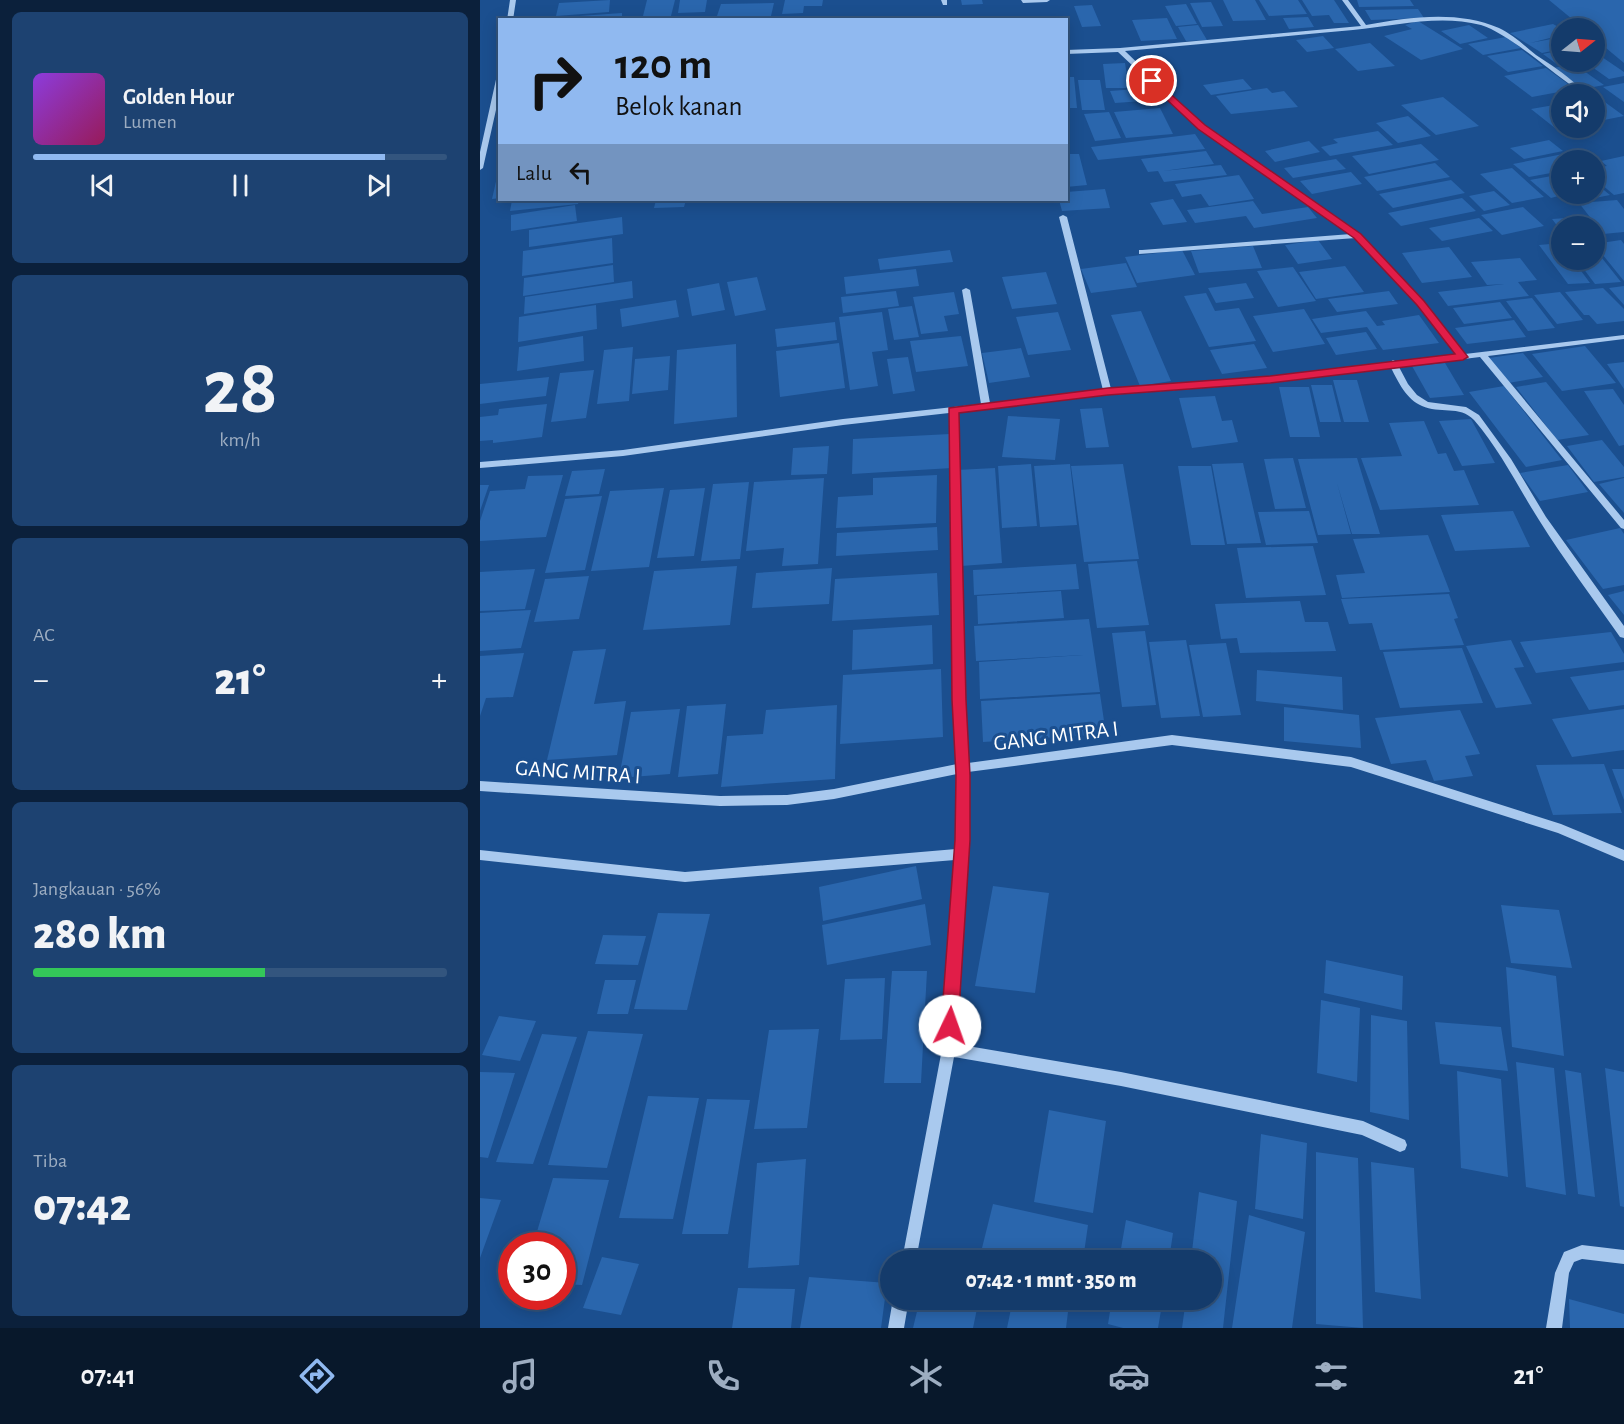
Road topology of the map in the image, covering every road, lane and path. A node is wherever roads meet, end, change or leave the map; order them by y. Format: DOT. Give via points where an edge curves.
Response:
graph roads {
  1 [pos="513,0"];
  2 [pos="1047,0"];
  3 [pos="1345,0"];
  4 [pos="1023,1"];
  5 [pos="510,18"];
  6 [pos="1365,27"];
  7 [pos="1120,50"];
  8 [pos="1068,52"];
  9 [pos="498,84"];
  10 [pos="1573,84"];
  11 [pos="480,168"];
  12 [pos="1063,217"];
  13 [pos="1358,236"];
  14 [pos="1142,252"];
  15 [pos="966,290"];
  16 [pos="1624,337"];
  17 [pos="1483,355"];
  18 [pos="1463,357"];
  19 [pos="1393,363"];
  20 [pos="1108,392"];
  21 [pos="986,405"];
  22 [pos="953,410"];
  23 [pos="480,465"];
  24 [pos="1624,526"];
  25 [pos="1624,633"];
  26 [pos="963,771"];
  27 [pos="480,786"];
  28 [pos="961,854"];
  29 [pos="480,855"];
  30 [pos="1624,856"];
  31 [pos="949,1049"];
  32 [pos="1401,1145"];
  33 [pos="911,1250"];
  34 [pos="1624,1257"];
  35 [pos="899,1310"];
  36 [pos="896,1328"];
  37 [pos="1554,1328"];
  1 -- 5 [label="street"];
  2 -- 4 [label="street"];
  3 -- 6 [label="street"];
  6 -- 7 [label="street"];
  6 -- 10 [label="street" via="1394,21 1437,20 1487,25"];
  7 -- 8 [label="street"];
  7 -- 13 [label="street" via="1202,127"];
  9 -- 11 [label="street"];
  12 -- 20 [label="street"];
  13 -- 14 [label="street"];
  13 -- 18 [label="street"];
  15 -- 21 [label="street"];
  16 -- 17 [label="street"];
  17 -- 18 [label="street"];
  17 -- 24 [label="street"];
  18 -- 19 [label="street"];
  19 -- 20 [label="street" via="1270,380"];
  19 -- 25 [label="street" via="1404,385 1426,405 1466,410 1476,417"];
  20 -- 21 [label="street"];
  21 -- 22 [label="street"];
  22 -- 23 [label="street" via="623,453"];
  22 -- 26 [label="street"];
  26 -- 27 [label="street, GANG MITRA I" via="787,800 720,801"];
  26 -- 28 [label="street"];
  26 -- 30 [label="street, GANG MITRA I" via="1172,740 1351,762 1561,829"];
  28 -- 29 [label="street" via="685,877"];
  28 -- 31 [label="street"];
  31 -- 32 [label="street" via="1363,1128"];
  31 -- 33 [label="street"];
  34 -- 37 [label="street" via="1582,1252 1569,1257 1562,1273"];
  35 -- 36 [label="street"];
}
